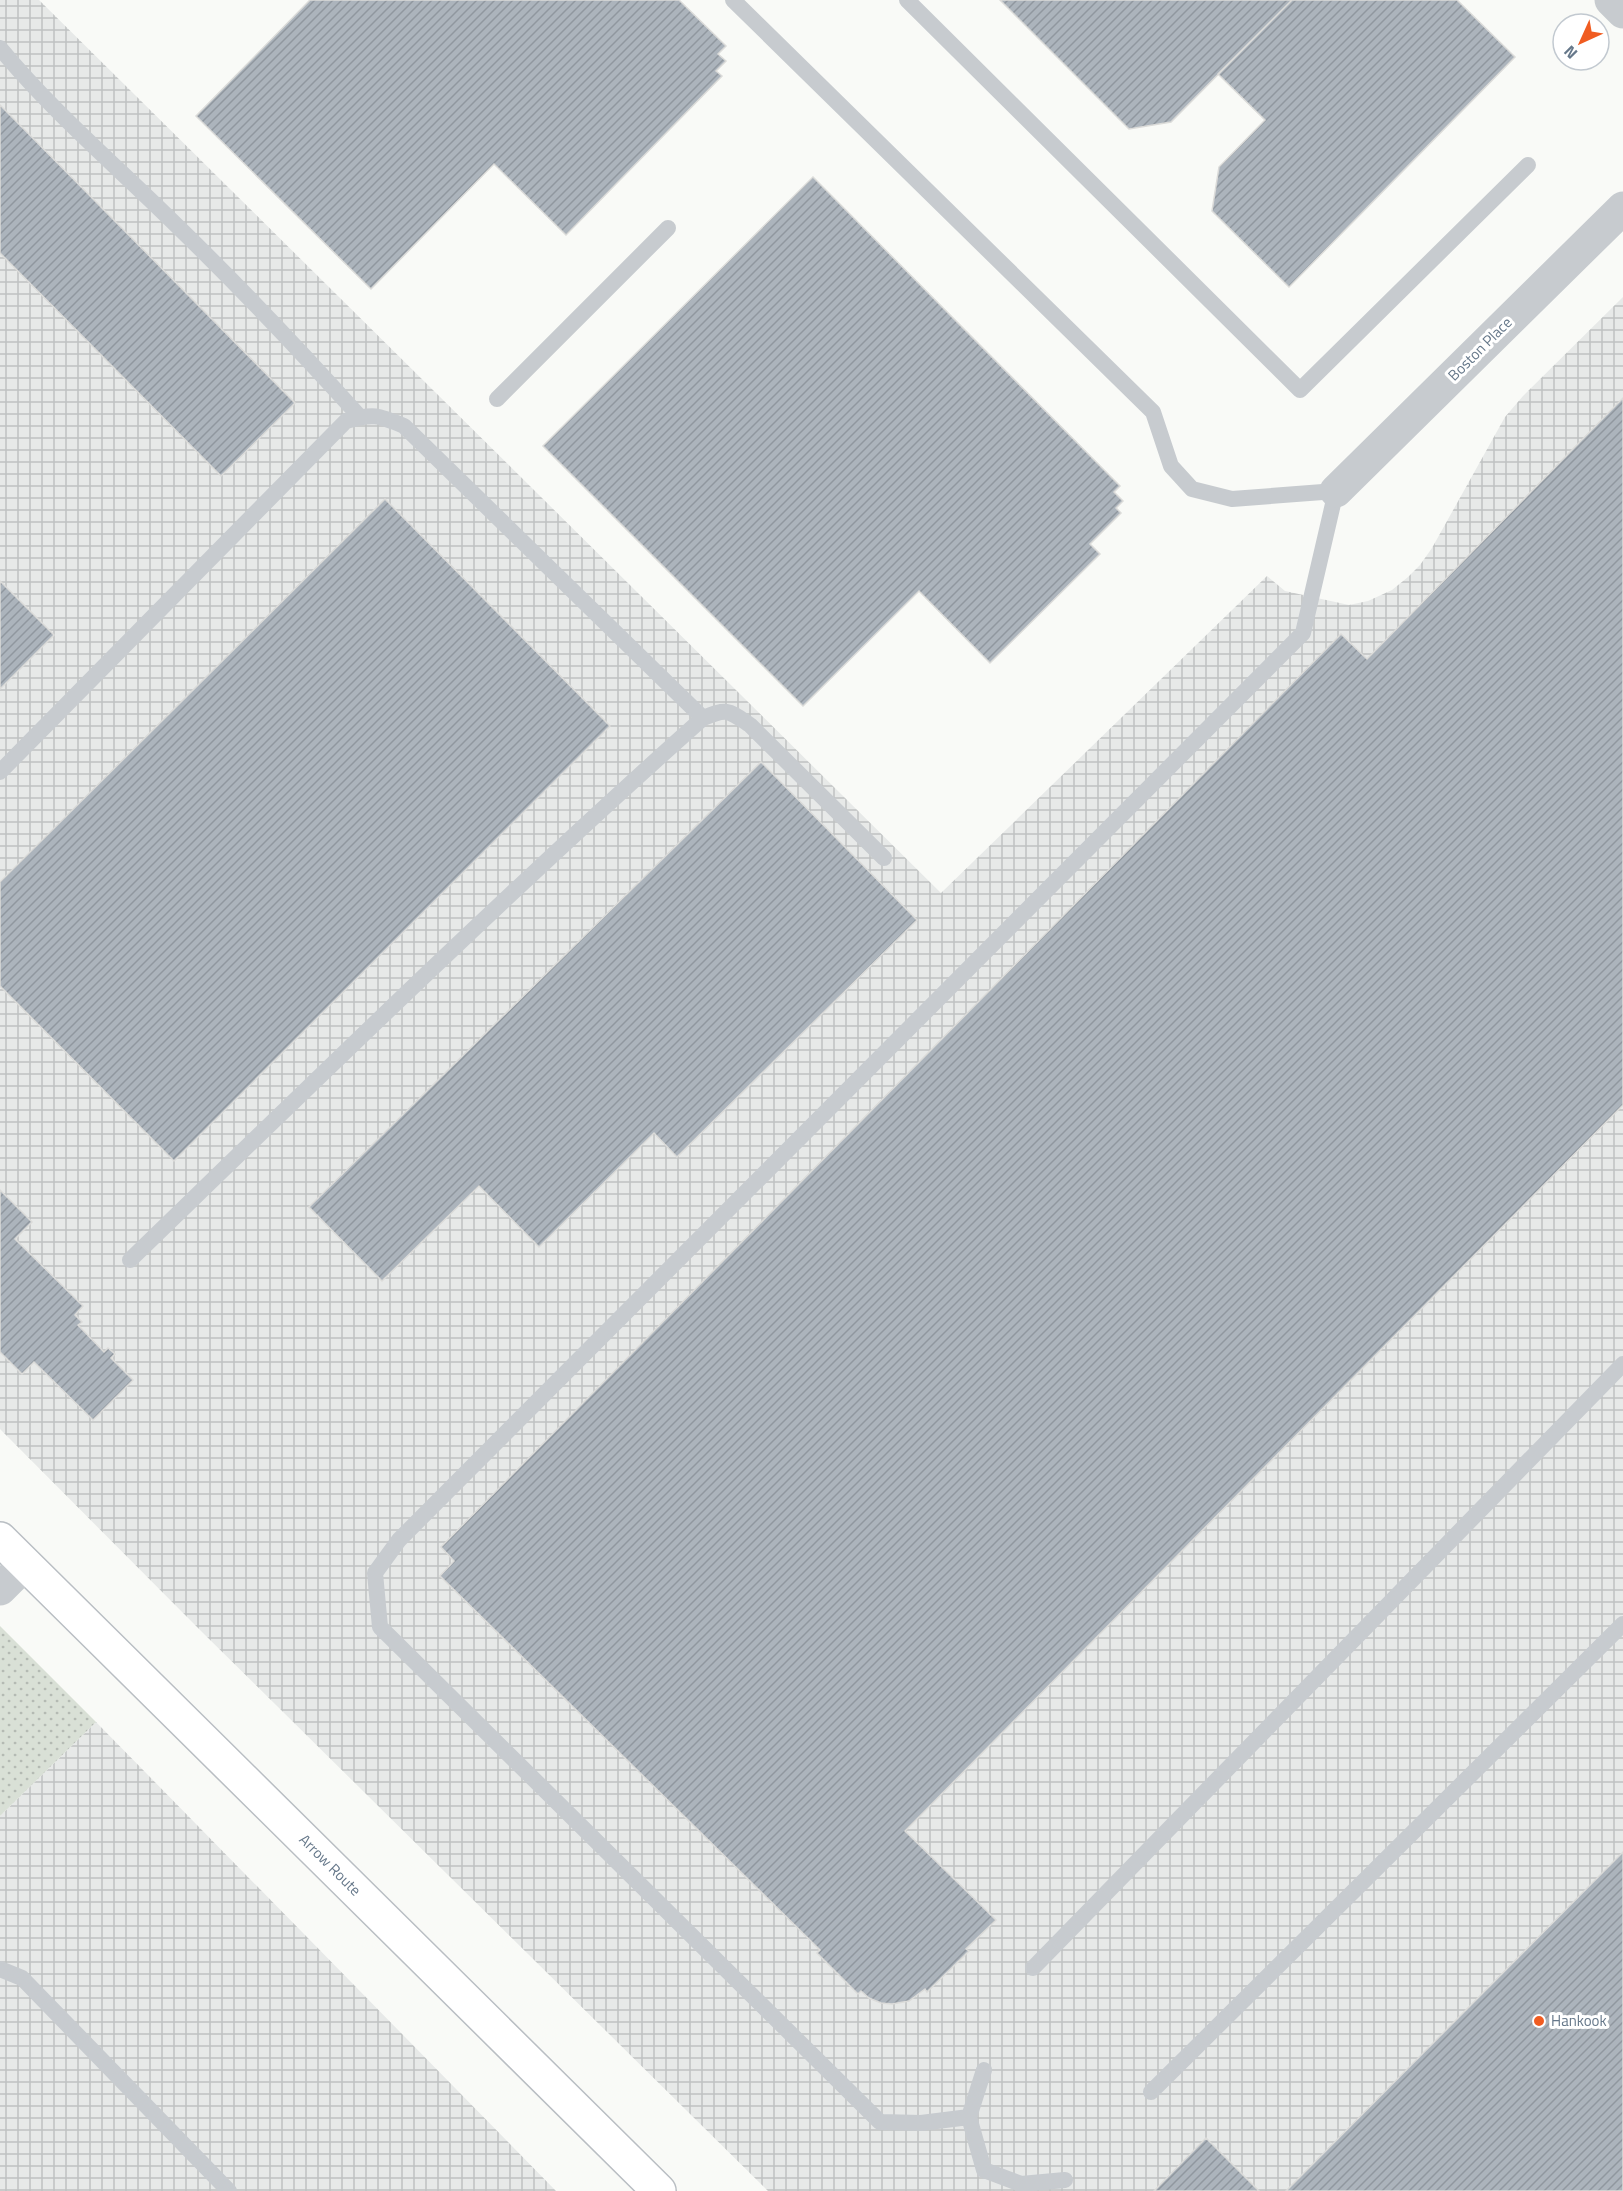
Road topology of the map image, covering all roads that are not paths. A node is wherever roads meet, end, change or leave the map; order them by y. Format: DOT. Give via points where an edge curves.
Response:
graph roads {
  1 [pos="733,0"];
  2 [pos="907,0"];
  3 [pos="1611,0"];
  4 [pos="1623,12"];
  5 [pos="0,48"];
  6 [pos="1528,165"];
  7 [pos="1623,208"];
  8 [pos="668,228"];
  9 [pos="497,399"];
  10 [pos="360,417"];
  11 [pos="1336,491"];
  12 [pos="703,718"];
  13 [pos="0,772"];
  14 [pos="884,858"];
  15 [pos="130,1260"];
  16 [pos="1623,1364"];
  17 [pos="0,1539"];
  18 [pos="25,1564"];
  19 [pos="0,1589"];
  20 [pos="1623,1624"];
  21 [pos="1033,1968"];
  22 [pos="0,1969"];
  23 [pos="984,2070"];
  24 [pos="1151,2092"];
  25 [pos="969,2117"];
  26 [pos="1065,2180"];
  27 [pos="229,2191"];
  28 [pos="659,2191"];
  1 -- 11 [label="lane" via="1153,412 1171,466 1192,489 1232,499"];
  2 -- 6 [label="lane" via="1300,390"];
  3 -- 4 [label="street"];
  5 -- 10 [label="lane" via="27,80 294,344"];
  7 -- 11 [label="street, Boston Place"];
  8 -- 9 [label="lane"];
  10 -- 12 [label="lane" via="368,414 404,426"];
  10 -- 13 [label="lane" via="346,421"];
  11 -- 25 [label="lane" via="1303,633 399,1540 375,1573 380,1627 880,2122 921,2123"];
  12 -- 14 [label="lane" via="722,710 750,725"];
  12 -- 15 [label="lane" via="415,986"];
  16 -- 21 [label="lane"];
  17 -- 18 [label="main road, Arrow Route"];
  18 -- 19 [label="street"];
  18 -- 28 [label="main road, Arrow Route"];
  20 -- 24 [label="lane"];
  22 -- 27 [label="lane" via="22,1978"];
  23 -- 25 [label="lane"];
  25 -- 26 [label="lane" via="984,2170 1020,2184"];
}
